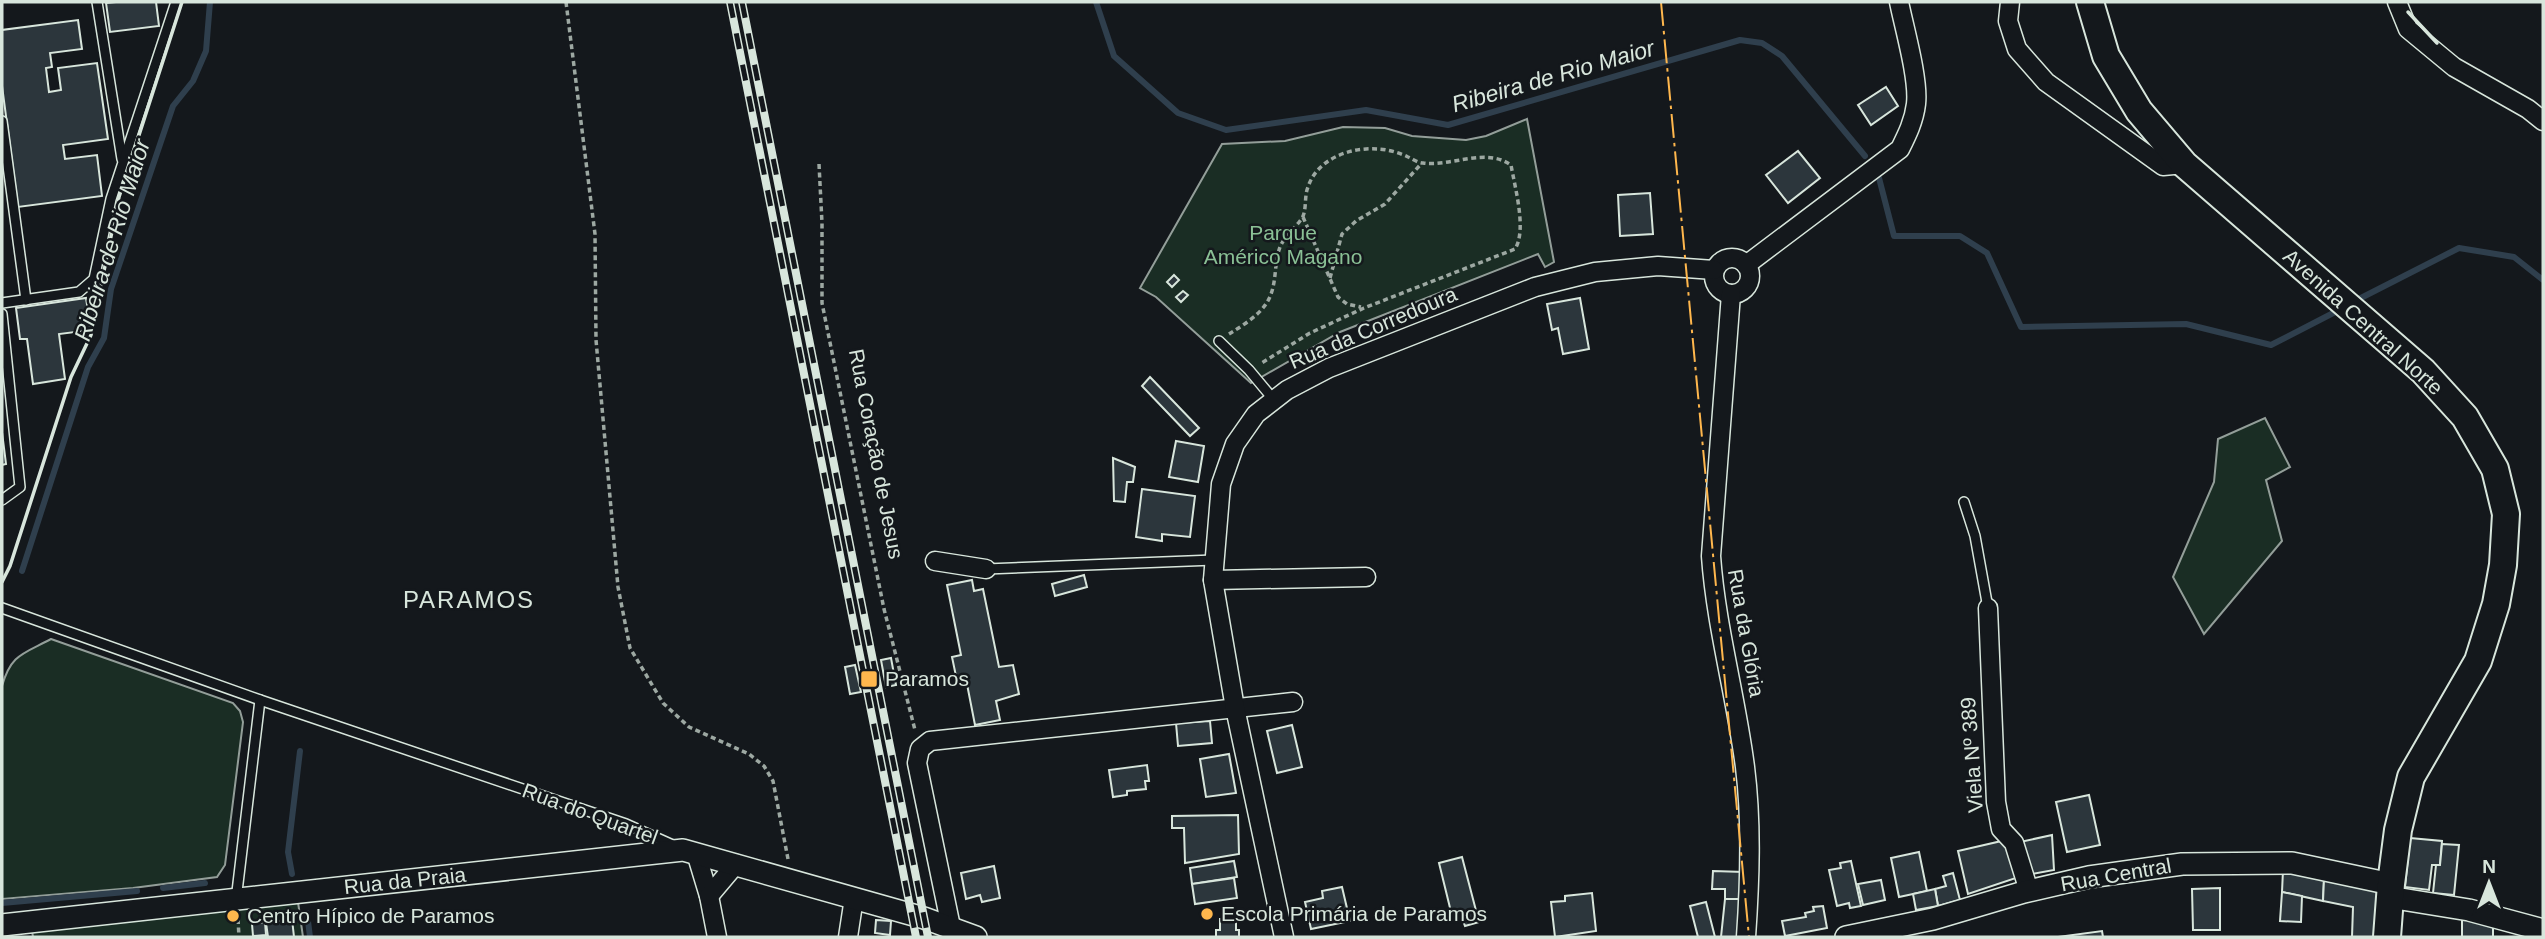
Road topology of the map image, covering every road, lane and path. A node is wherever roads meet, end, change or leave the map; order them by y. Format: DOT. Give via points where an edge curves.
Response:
graph roads {
  1 [pos="97,2"];
  2 [pos="176,2"];
  3 [pos="566,2"];
  4 [pos="1899,2"];
  5 [pos="2010,2"];
  6 [pos="2090,2"];
  7 [pos="2398,2"];
  8 [pos="2,121"];
  9 [pos="2543,121"];
  10 [pos="123,162"];
  11 [pos="1421,163"];
  12 [pos="819,164"];
  13 [pos="2184,164"];
  14 [pos="1303,216"];
  15 [pos="1746,265"];
  16 [pos="1714,270"];
  17 [pos="1330,278"];
  18 [pos="1731,294"];
  19 [pos="26,300"];
  20 [pos="2,303"];
  21 [pos="1364,308"];
  22 [pos="2,314"];
  23 [pos="1219,341"];
  24 [pos="1249,370"];
  25 [pos="1274,400"];
  26 [pos="2,500"];
  27 [pos="1964,502"];
  28 [pos="1214,560"];
  29 [pos="935,561"];
  30 [pos="986,569"];
  31 [pos="1366,577"];
  32 [pos="1213,580"];
  33 [pos="2,608"];
  34 [pos="1988,608"];
  35 [pos="260,700"];
  36 [pos="1293,702"];
  37 [pos="1235,708"];
  38 [pos="920,749"];
  39 [pos="689,851"];
  40 [pos="736,864"];
  41 [pos="789,879"];
  42 [pos="2390,890"];
  43 [pos="2029,891"];
  44 [pos="709,896"];
  45 [pos="854,898"];
  46 [pos="236,900"];
  47 [pos="2,925"];
  48 [pos="951,927"];
  49 [pos="2543,930"];
  50 [pos="717,937"];
  51 [pos="848,937"];
  52 [pos="976,937"];
  53 [pos="1284,937"];
  54 [pos="1746,937"];
  55 [pos="1846,937"];
  56 [pos="2387,937"];
  1 -- 10 [label="lane"];
  2 -- 10 [label="lane"];
  3 -- 41 [label="path" via="595,234 596,341 618,587 630,648 663,704 689,727 749,754 764,766 772,781"];
  4 -- 15 [label="street" via="1917,102 1911,129 1900,149"];
  5 -- 13 [label="street" via="2008,21 2017,49 2046,82 2163,166"];
  6 -- 13 [label="main road, Avenida Central Norte" via="2106,56 2139,111"];
  7 -- 9 [label="street" via="2408,29 2454,67"];
  8 -- 19 [label="lane"];
  10 -- 19 [label="lane" via="94,279 79,292"];
  11 -- 14 [label="path" via="1378,149 1334,157 1318,169 1308,186"];
  11 -- 17 [label="path" via="1385,204 1342,234"];
  11 -- 21 [label="path" via="1490,157 1511,165 1520,242 1515,249"];
  12 -- 38 [label="path, Rua Coração de Jesus" via="822,303 884,609"];
  13 -- 42 [label="main road, Avenida Central Norte" via="2423,372 2465,417 2495,469 2506,514 2496,604 2478,661 2411,777"];
  14 -- 17 [label="path"];
  14 -- 23 [label="path" via="1279,250 1275,285 1265,305"];
  15 -- 16 [label="street" via="1731,258"];
  15 -- 18 [label="street" via="1750,275 1746,286"];
  16 -- 18 [label="street" via="1717,286"];
  16 -- 25 [label="street, Rua da Corredoura" via="1658,265 1595,272 1535,287 1329,368"];
  17 -- 21 [label="path" via="1338,297"];
  18 -- 54 [label="street, Rua da Glória" via="1711,556 1713,591 1745,770 1751,862"];
  19 -- 20 [label="lane"];
  21 -- 24 [label="path" via="1310,333"];
  22 -- 26 [label="lane" via="20,487"];
  23 -- 24 [label="lane"];
  24 -- 25 [label="lane"];
  25 -- 28 [label="street, Rua da Corredoura" via="1256,414 1235,444 1221,484"];
  27 -- 34 [label="lane"];
  28 -- 30 [label="lane"];
  28 -- 32 [label="street, Rua da Corredoura"];
  29 -- 30 [label="street"];
  31 -- 32 [label="street"];
  32 -- 37 [label="street, Rua da Corredoura"];
  33 -- 35 [label="lane, Rua do Quartel"];
  34 -- 43 [label="street, Viela Nº 389" via="1996,802 2001,829 2014,843"];
  35 -- 39 [label="lane, Rua do Quartel" via="626,824"];
  35 -- 46 [label="lane"];
  36 -- 37 [label="street"];
  37 -- 38 [label="street" via="930,741"];
  37 -- 53 [label="street, Rua da Corredoura"];
  38 -- 48 [label="street" via="917,763"];
  39 -- 40 [label="street, Rua do Quartel"];
  39 -- 44 [label="street"];
  39 -- 46 [label="street, Rua da Praia"];
  40 -- 41 [label="street, Rua do Quartel"];
  40 -- 44 [label="street"];
  41 -- 45 [label="street, Rua do Quartel"];
  42 -- 43 [label="street, Rua Central" via="2292,863 2235,862 2144,868"];
  42 -- 49 [label="street, Rua Central"];
  42 -- 56 [label="main road, Avenida Central Norte"];
  43 -- 55 [label="street, Rua Central" via="1933,919"];
  44 -- 50 [label="street"];
  45 -- 48 [label="street, Rua do Quartel"];
  45 -- 51 [label="street"];
  46 -- 47 [label="street, Rua da Praia"];
  48 -- 52 [label="street"];
}
